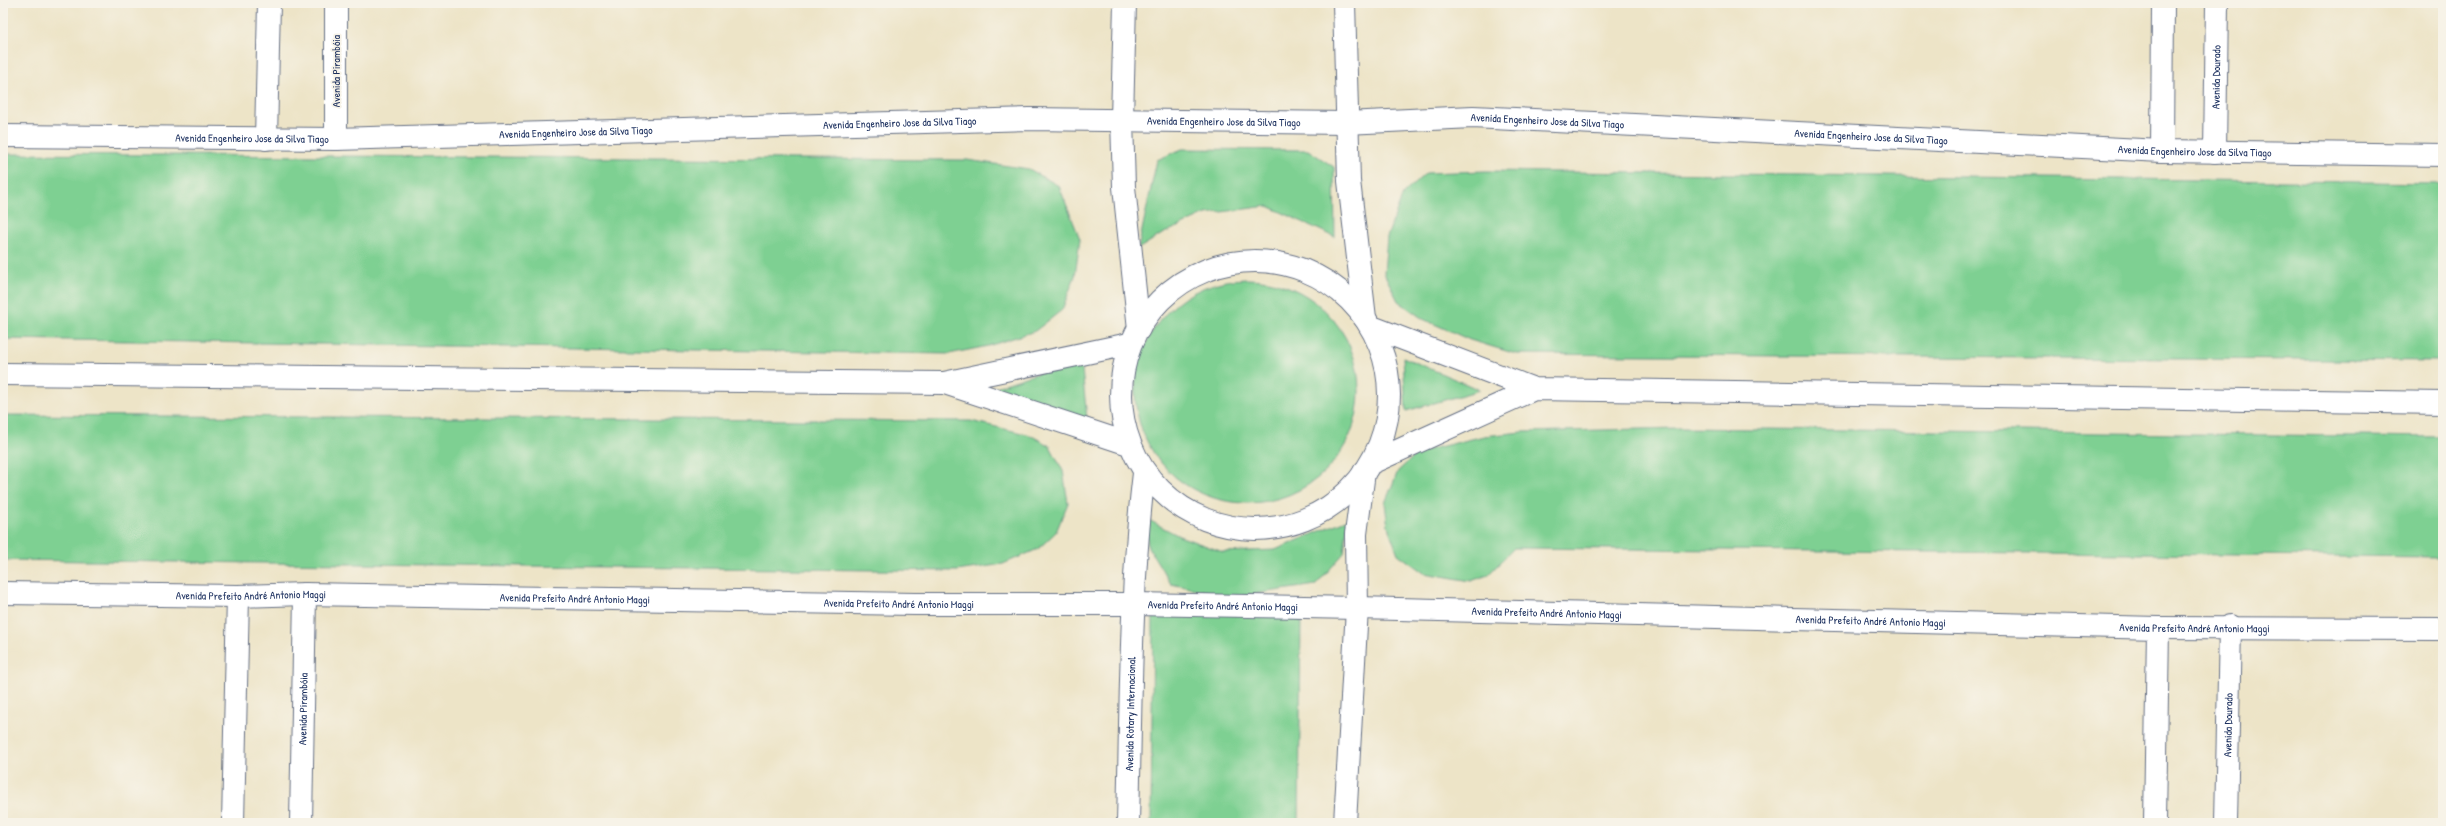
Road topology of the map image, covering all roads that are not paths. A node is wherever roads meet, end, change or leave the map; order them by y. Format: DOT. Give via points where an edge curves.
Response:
graph roads {
  1 [pos="269,3"];
  2 [pos="336,3"];
  3 [pos="1125,3"];
  4 [pos="1344,3"];
  5 [pos="2163,3"];
  6 [pos="2217,3"];
  7 [pos="1122,119"];
  8 [pos="1346,123"];
  9 [pos="3,136"];
  10 [pos="266,138"];
  11 [pos="336,139"];
  12 [pos="2162,151"];
  13 [pos="2214,152"];
  14 [pos="2443,155"];
  15 [pos="1368,323"];
  16 [pos="1134,336"];
  17 [pos="3,374"];
  18 [pos="944,383"];
  19 [pos="1534,389"];
  20 [pos="2443,403"];
  21 [pos="1129,444"];
  22 [pos="1368,468"];
  23 [pos="1144,473"];
  24 [pos="3,593"];
  25 [pos="305,594"];
  26 [pos="238,596"];
  27 [pos="1134,604"];
  28 [pos="1357,608"];
  29 [pos="2230,626"];
  30 [pos="2158,628"];
  31 [pos="2443,629"];
  32 [pos="233,823"];
  33 [pos="301,823"];
  34 [pos="1128,823"];
  35 [pos="1344,823"];
  36 [pos="2155,823"];
  37 [pos="2226,823"];
  1 -- 10 [label="street"];
  2 -- 11 [label="street, Avenida Pirambóia"];
  3 -- 7 [label="street"];
  4 -- 8 [label="street"];
  5 -- 12 [label="street"];
  6 -- 13 [label="street, Avenida Dourado"];
  7 -- 8 [label="street, Avenida Engenheiro Jose da Silva Tiago"];
  7 -- 11 [label="street, Avenida Engenheiro Jose da Silva Tiago" via="1021,119"];
  7 -- 16 [label="street"];
  8 -- 12 [label="street, Avenida Engenheiro Jose da Silva Tiago" via="1473,117"];
  8 -- 15 [label="street" via="1349,181"];
  9 -- 10 [label="street, Avenida Engenheiro Jose da Silva Tiago"];
  10 -- 11 [label="street, Avenida Engenheiro Jose da Silva Tiago"];
  12 -- 13 [label="street, Avenida Engenheiro Jose da Silva Tiago"];
  13 -- 14 [label="street, Avenida Engenheiro Jose da Silva Tiago"];
  15 -- 16 [label="street" via="1345,294 1308,271 1267,261 1224,264 1184,279 1152,308"];
  15 -- 19 [label="street"];
  15 -- 22 [label="street" via="1388,371 1388,419"];
  16 -- 18 [label="street"];
  16 -- 21 [label="street" via="1119,394"];
  17 -- 18 [label="street"];
  18 -- 21 [label="street"];
  19 -- 20 [label="street"];
  19 -- 22 [label="street"];
  21 -- 23 [label="street"];
  22 -- 23 [label="street" via="1343,497 1304,520 1261,529 1216,524 1176,504"];
  22 -- 28 [label="street" via="1356,534"];
  23 -- 27 [label="street, Avenida Rotary Internacional"];
  24 -- 26 [label="street, Avenida Prefeito André Antonio Maggi"];
  25 -- 26 [label="street, Avenida Prefeito André Antonio Maggi"];
  25 -- 27 [label="street, Avenida Prefeito André Antonio Maggi" via="915,604"];
  25 -- 33 [label="street, Avenida Pirambóia"];
  26 -- 32 [label="street"];
  27 -- 28 [label="street, Avenida Prefeito André Antonio Maggi"];
  27 -- 34 [label="street, Avenida Rotary Internacional"];
  28 -- 30 [label="street, Avenida Prefeito André Antonio Maggi"];
  28 -- 35 [label="street"];
  29 -- 30 [label="street, Avenida Prefeito André Antonio Maggi"];
  29 -- 31 [label="street, Avenida Prefeito André Antonio Maggi"];
  29 -- 37 [label="street, Avenida Dourado"];
  30 -- 36 [label="street"];
}
